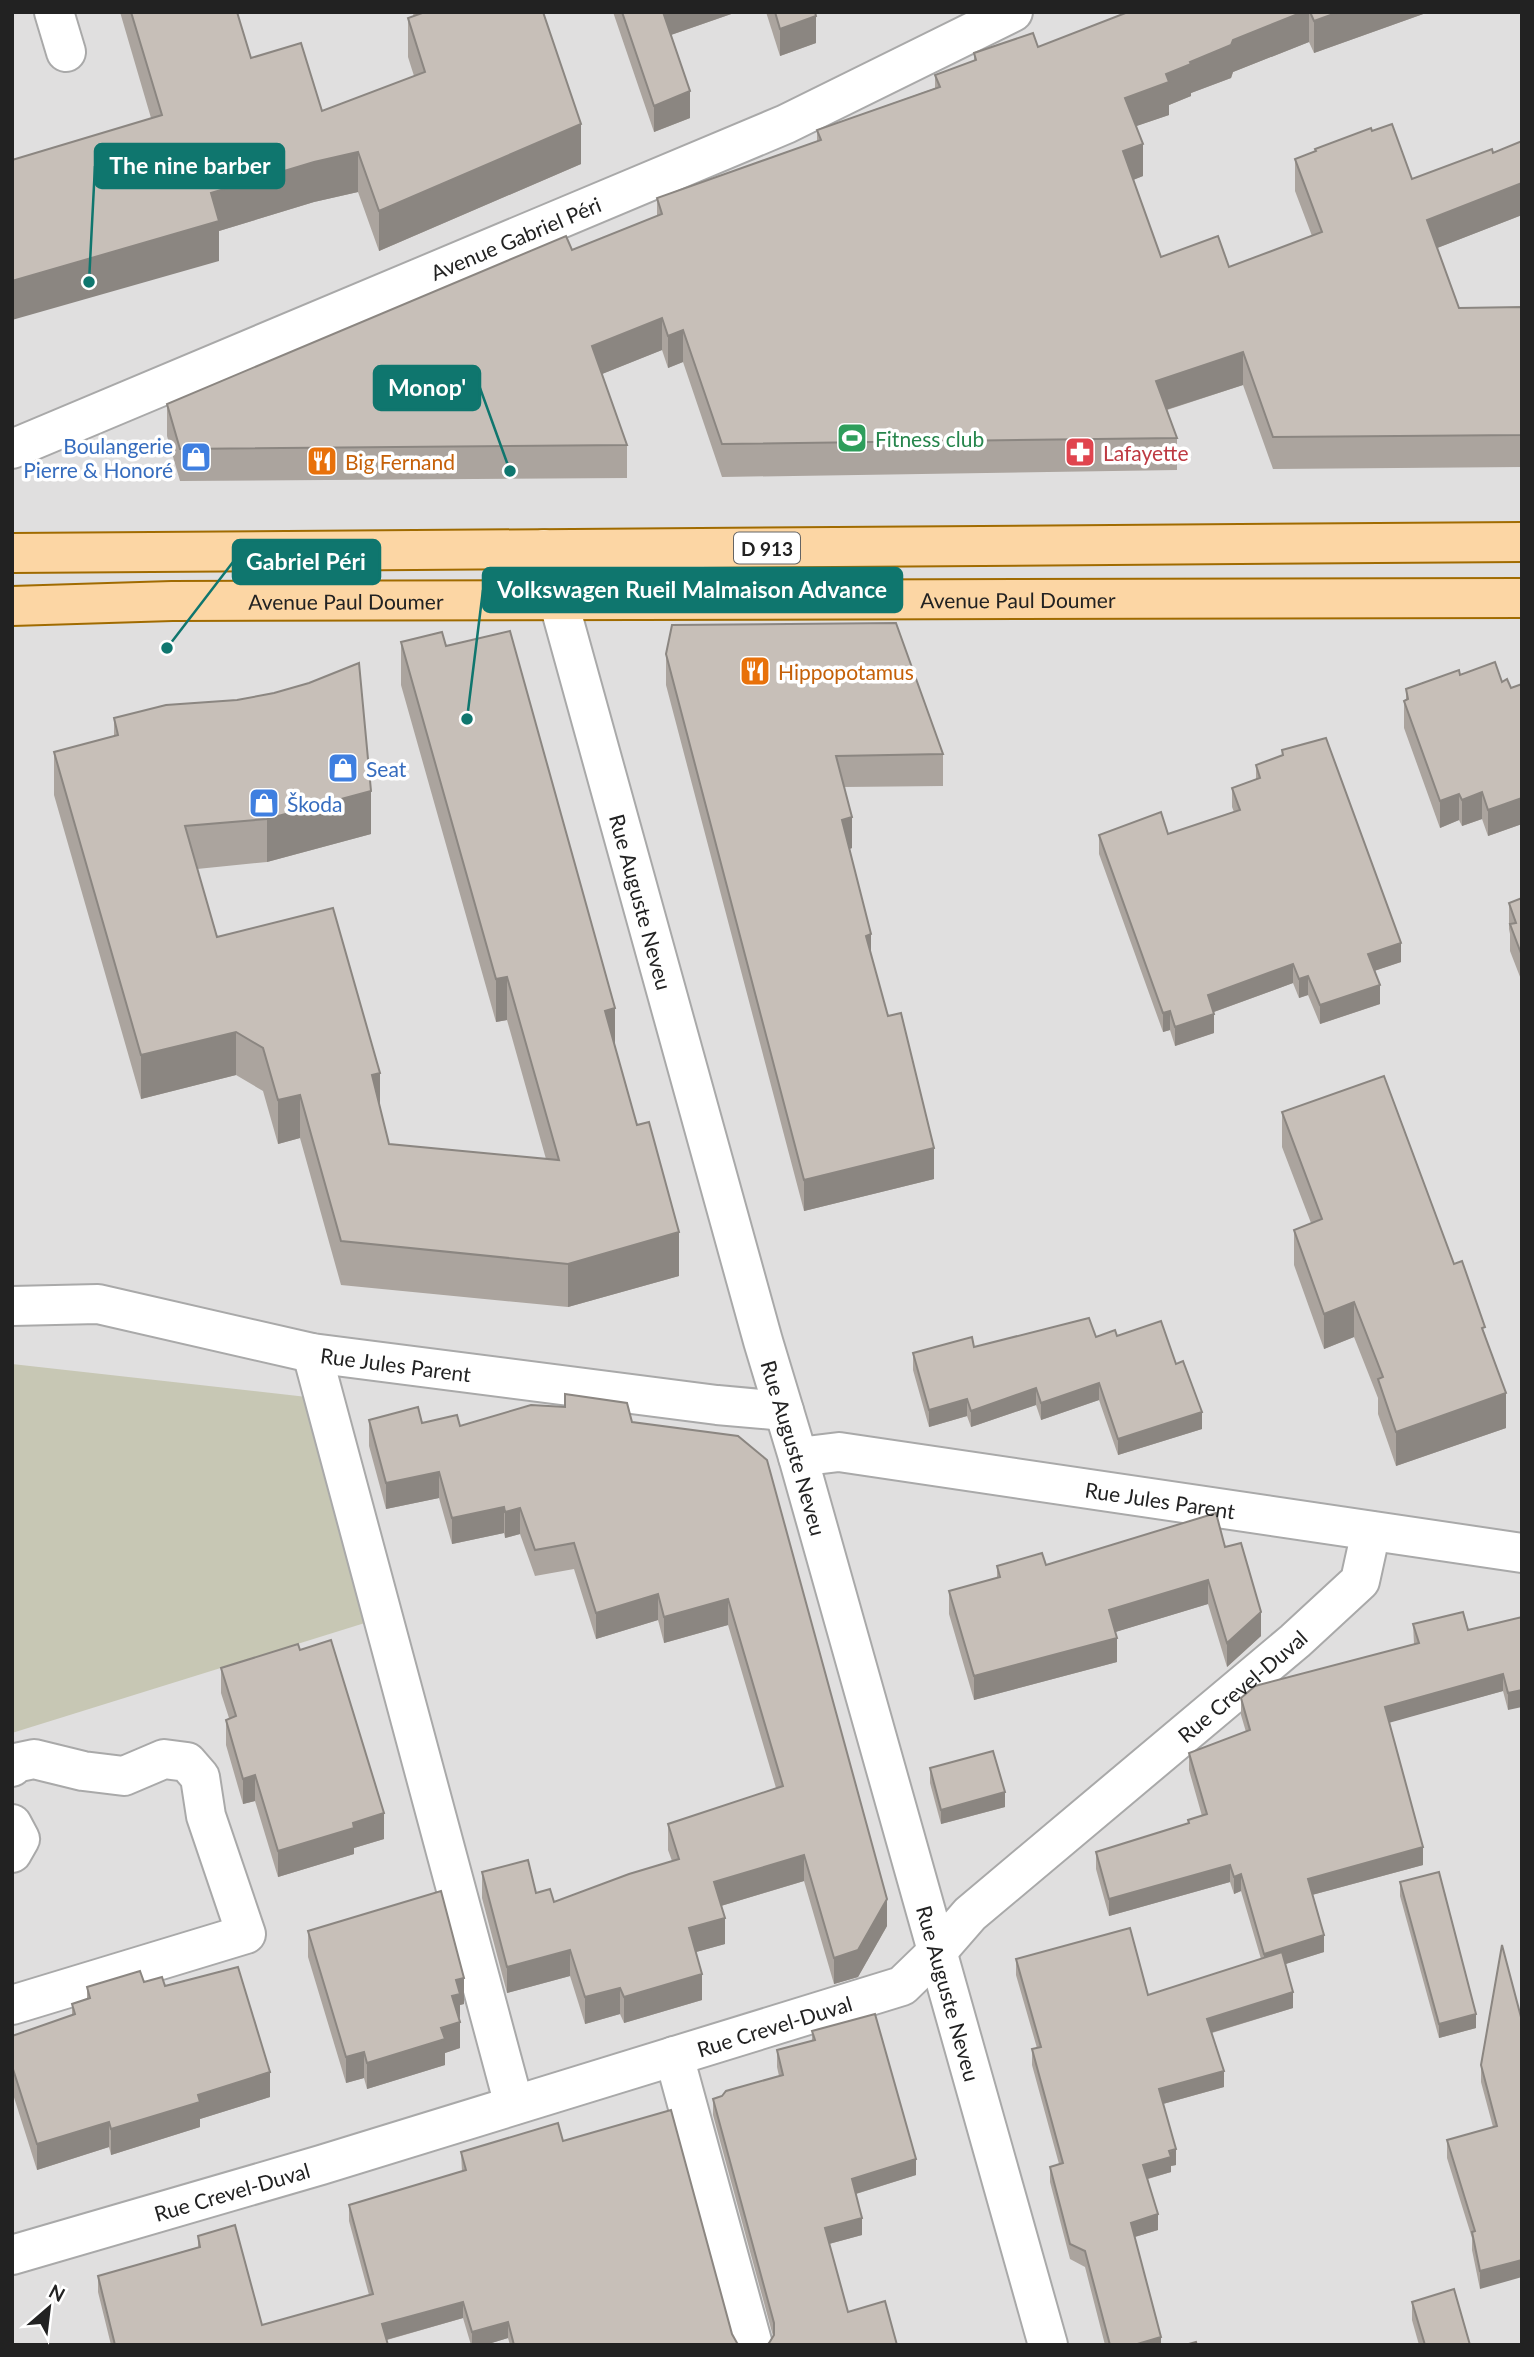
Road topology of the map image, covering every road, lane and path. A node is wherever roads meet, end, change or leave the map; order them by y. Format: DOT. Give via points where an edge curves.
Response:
graph roads {
  1 [pos="54,12"];
  2 [pos="1013,12"];
  3 [pos="66,52"];
  4 [pos="12,449"];
  5 [pos="1522,542"];
  6 [pos="544,549"];
  7 [pos="12,553"];
  8 [pos="1522,598"];
  9 [pos="559,601"];
  10 [pos="12,606"];
  11 [pos="12,1306"];
  12 [pos="312,1353"];
  13 [pos="784,1411"];
  14 [pos="799,1457"];
  15 [pos="1371,1531"];
  16 [pos="1522,1553"];
  17 [pos="12,1767"];
  18 [pos="12,1824"];
  19 [pos="12,1853"];
  20 [pos="936,1953"];
  21 [pos="12,2006"];
  22 [pos="674,2056"];
  23 [pos="514,2105"];
  24 [pos="12,2255"];
  25 [pos="753,2345"];
  26 [pos="1048,2345"];
  1 -- 3 [label="street"];
  2 -- 4 [label="street, Avenue Gabriel Péri" via="786,124"];
  5 -- 6 [label="main road, D 913"];
  6 -- 7 [label="main road, D 913"];
  6 -- 9 [label="street, Rue Auguste Neveu"];
  8 -- 9 [label="main road, Avenue Paul Doumer"];
  9 -- 10 [label="main road, Avenue Paul Doumer" via="172,601"];
  9 -- 13 [label="street, Rue Auguste Neveu"];
  11 -- 12 [label="street, Rue Jules Parent" via="98,1304"];
  12 -- 13 [label="street, Rue Jules Parent"];
  12 -- 23 [label="street"];
  13 -- 14 [label="street, Rue Auguste Neveu"];
  14 -- 15 [label="street, Rue Jules Parent" via="839,1452"];
  14 -- 20 [label="street, Rue Auguste Neveu"];
  15 -- 16 [label="street, Rue Jules Parent"];
  15 -- 20 [label="street, Rue Crevel-Duval" via="1360,1581 970,1914"];
  17 -- 21 [label="street" via="34,1759 83,1772 124,1776 164,1759 187,1762 200,1777 206,1816 246,1934"];
  18 -- 19 [label="street" via="20,1839"];
  20 -- 22 [label="street, Rue Crevel-Duval" via="902,1986"];
  20 -- 26 [label="street, Rue Auguste Neveu"];
  22 -- 23 [label="street, Rue Crevel-Duval"];
  22 -- 25 [label="street"];
  23 -- 24 [label="street, Rue Crevel-Duval"];
}
